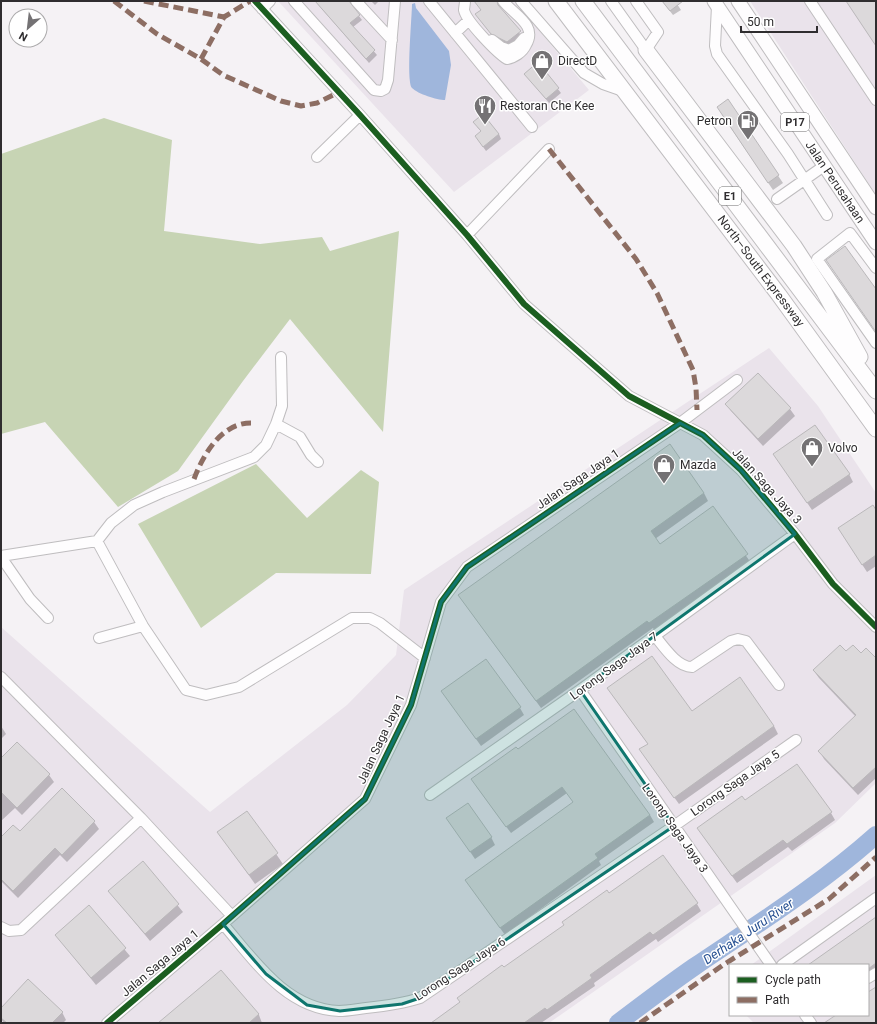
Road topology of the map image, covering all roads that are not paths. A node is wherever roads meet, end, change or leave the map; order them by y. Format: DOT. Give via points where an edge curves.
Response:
graph roads {
  1 [pos="255,1"];
  2 [pos="270,1"];
  3 [pos="294,1"];
  4 [pos="356,1"];
  5 [pos="395,1"];
  6 [pos="465,1"];
  7 [pos="521,1"];
  8 [pos="556,1"];
  9 [pos="583,1"];
  10 [pos="611,1"];
  11 [pos="636,1"];
  12 [pos="738,1"];
  13 [pos="810,1"];
  14 [pos="429,2"];
  15 [pos="504,2"];
  16 [pos="716,3"];
  17 [pos="262,9"];
  18 [pos="469,20"];
  19 [pos="455,33"];
  20 [pos="392,40"];
  21 [pos="646,50"];
  22 [pos="623,91"];
  23 [pos="876,100"];
  24 [pos="360,115"];
  25 [pos="532,127"];
  26 [pos="549,149"];
  27 [pos="317,157"];
  28 [pos="824,166"];
  29 [pos="804,181"];
  30 [pos="777,199"];
  31 [pos="876,208"];
  32 [pos="827,215"];
  33 [pos="467,235"];
  34 [pos="876,243"];
  35 [pos="876,268"];
  36 [pos="876,343"];
  37 [pos="281,357"];
  38 [pos="736,380"];
  39 [pos="876,385"];
  40 [pos="876,391"];
  41 [pos="680,423"];
  42 [pos="276,424"];
  43 [pos="876,429"];
  44 [pos="318,462"];
  45 [pos="795,534"];
  46 [pos="97,541"];
  47 [pos="1,556"];
  48 [pos="48,618"];
  49 [pos="143,626"];
  50 [pos="876,627"];
  51 [pos="655,636"];
  52 [pos="99,638"];
  53 [pos="425,658"];
  54 [pos="1,677"];
  55 [pos="779,685"];
  56 [pos="580,690"];
  57 [pos="796,740"];
  58 [pos="430,795"];
  59 [pos="141,818"];
  60 [pos="674,826"];
  61 [pos="876,898"];
  62 [pos="232,916"];
  63 [pos="223,924"];
  64 [pos="1,927"];
  65 [pos="770,964"];
  66 [pos="783,964"];
  67 [pos="107,1023"];
  1 -- 17 [label="street, Jalan Saga Jaya 3"];
  2 -- 17 [label="street"];
  3 -- 20 [label="street" via="374,90 381,90 387,86"];
  4 -- 20 [label="street"];
  5 -- 20 [label="street"];
  6 -- 18 [label="street" via="464,10"];
  7 -- 22 [label="street" via="584,73 603,84"];
  8 -- 22 [label="highway, North–South Expressway / E1"];
  9 -- 40 [label="highway, North–South Expressway / E1"];
  10 -- 21 [label="street"];
  11 -- 21 [label="street" via="658,32"];
  12 -- 31 [label="main road, Jalan Perusahaan"];
  13 -- 23 [label="street"];
  14 -- 19 [label="street"];
  15 -- 18 [label="street" via="530,30 525,48 513,58 506,59 498,54"];
  16 -- 28 [label="main road, Jalan Perusahaan / P17"];
  16 -- 29 [label="street" via="717,54"];
  17 -- 24 [label="street, Jalan Saga Jaya 3"];
  18 -- 19 [label="street"];
  19 -- 25 [label="street"];
  21 -- 39 [label="highway" via="794,246 824,292"];
  22 -- 43 [label="highway, North–South Expressway / E1" via="765,276"];
  24 -- 27 [label="street"];
  24 -- 33 [label="street, Jalan Saga Jaya 3"];
  26 -- 33 [label="street"];
  28 -- 29 [label="street"];
  28 -- 34 [label="main road, Jalan Perusahaan / P17"];
  29 -- 30 [label="street"];
  29 -- 32 [label="street"];
  33 -- 41 [label="street, Jalan Saga Jaya 3" via="530,309 629,396"];
  35 -- 36 [label="street" via="850,233 817,259"];
  37 -- 42 [label="street" via="282,406"];
  38 -- 41 [label="street, Jalan Saga Jaya 1"];
  41 -- 45 [label="street, Jalan Saga Jaya 3" via="703,435 742,470"];
  41 -- 53 [label="street, Jalan Saga Jaya 1" via="467,567 442,602"];
  42 -- 44 [label="street" via="300,437"];
  42 -- 46 [label="street" via="266,445 254,457 134,505 111,523"];
  45 -- 50 [label="street, Jalan Saga Jaya 3" via="833,584"];
  45 -- 51 [label="street, Lorong Saga Jaya 7"];
  46 -- 47 [label="street"];
  46 -- 49 [label="street"];
  47 -- 48 [label="street" via="26,595"];
  49 -- 52 [label="street"];
  49 -- 53 [label="street" via="186,690 206,695 239,687 352,618 370,618 380,623"];
  51 -- 55 [label="street" via="664,648 687,667 692,667 731,641 746,641"];
  51 -- 56 [label="street, Lorong Saga Jaya 7"];
  53 -- 62 [label="street, Jalan Saga Jaya 1" via="411,705 365,798"];
  54 -- 59 [label="street"];
  56 -- 58 [label="street, Lorong Saga Jaya 7"];
  56 -- 60 [label="street, Lorong Saga Jaya 3"];
  57 -- 60 [label="street, Lorong Saga Jaya 5"];
  59 -- 62 [label="street"];
  59 -- 64 [label="street" via="21,930 9,931"];
  60 -- 63 [label="street, Lorong Saga Jaya 6" via="420,998 402,1004 340,1011 307,1004 286,992 266,974"];
  60 -- 65 [label="street, Lorong Saga Jaya 3"];
  61 -- 66 [label="street"];
  62 -- 63 [label="street, Jalan Saga Jaya 1"];
  63 -- 67 [label="street, Jalan Saga Jaya 1"];
}
